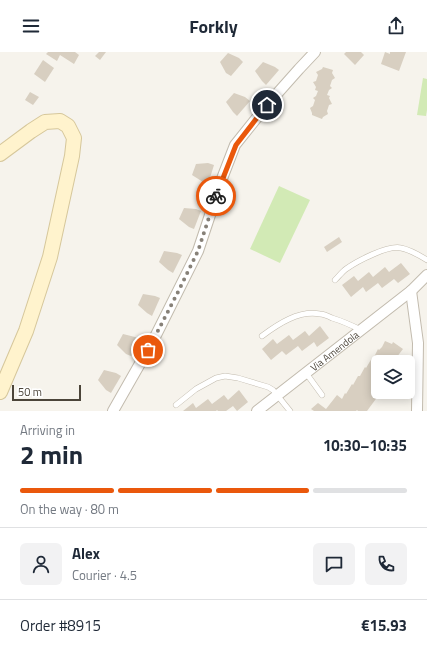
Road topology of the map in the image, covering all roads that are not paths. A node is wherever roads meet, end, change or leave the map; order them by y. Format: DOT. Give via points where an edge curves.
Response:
graph roads {
  1 [pos="315,52"];
  2 [pos="0,154"];
  3 [pos="427,260"];
  4 [pos="427,275"];
  5 [pos="335,280"];
  6 [pos="411,291"];
  7 [pos="361,330"];
  8 [pos="262,336"];
  9 [pos="306,373"];
  10 [pos="0,392"];
  11 [pos="278,395"];
  12 [pos="322,395"];
  13 [pos="176,405"];
  14 [pos="112,411"];
  15 [pos="257,411"];
  16 [pos="290,411"];
  17 [pos="417,411"];
  1 -- 14 [label="street" via="272,99 236,145 198,251 154,339"];
  2 -- 10 [label="main road" via="45,122 60,120 68,126 74,138 50,257 26,331"];
  3 -- 5 [label="lane" via="400,248 388,248 346,268"];
  4 -- 6 [label="street, Via Amendola"];
  6 -- 7 [label="street, Via Amendola"];
  6 -- 17 [label="street" via="418,344"];
  7 -- 8 [label="lane" via="349,323 320,314 307,314 282,322"];
  7 -- 9 [label="street, Via Amendola"];
  9 -- 11 [label="street, Via Amendola"];
  9 -- 12 [label="lane"];
  11 -- 13 [label="lane" via="268,387 225,376 216,378"];
  11 -- 15 [label="street, Via Amendola"];
  11 -- 16 [label="lane"];
}
